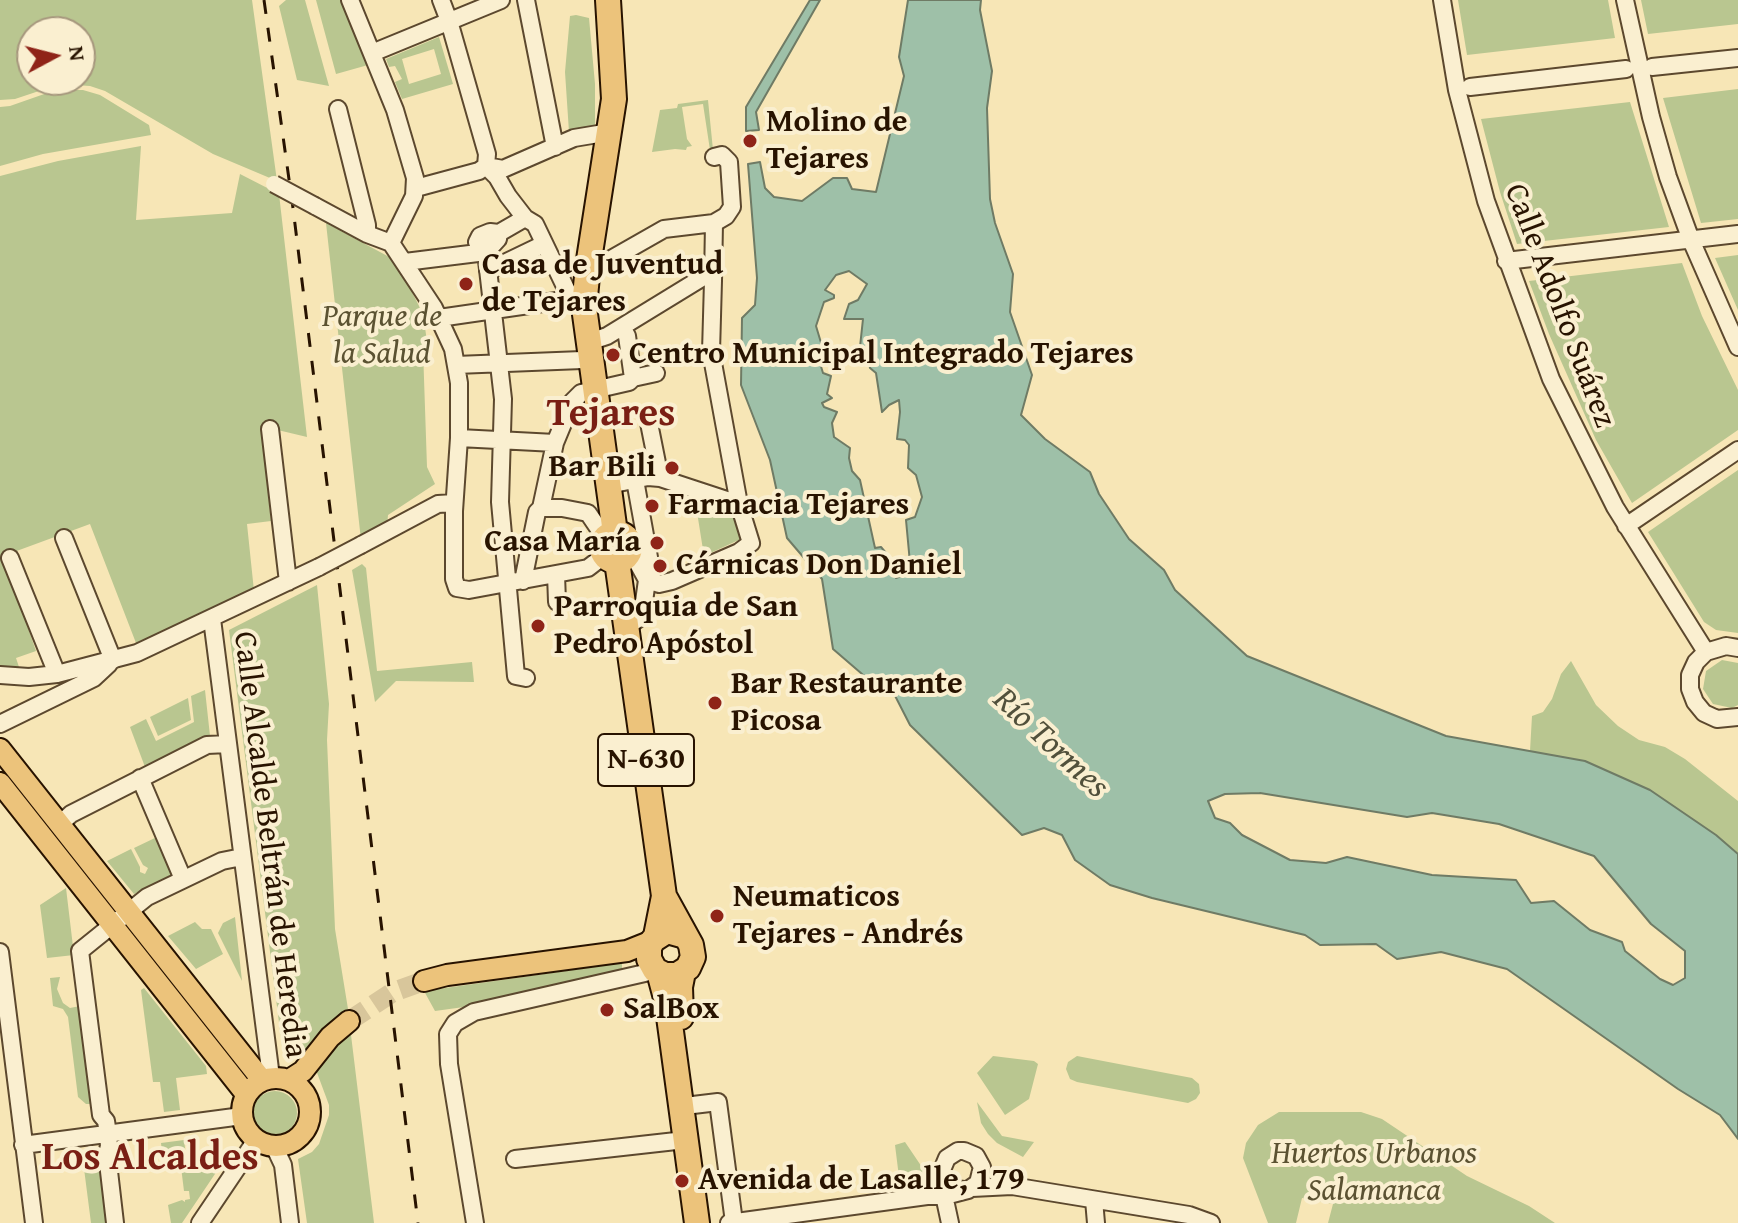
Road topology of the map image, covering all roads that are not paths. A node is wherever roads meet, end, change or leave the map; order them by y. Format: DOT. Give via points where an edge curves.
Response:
graph roads {
  1 [pos="350,0"];
  2 [pos="441,0"];
  3 [pos="501,0"];
  4 [pos="526,0"];
  5 [pos="608,0"];
  6 [pos="1442,0"];
  7 [pos="1625,0"];
  8 [pos="449,21"];
  9 [pos="372,53"];
  10 [pos="1738,58"];
  11 [pos="1652,67"];
  12 [pos="1626,69"];
  13 [pos="1470,87"];
  14 [pos="338,109"];
  15 [pos="610,132"];
  16 [pos="555,147"];
  17 [pos="714,157"];
  18 [pos="486,166"];
  19 [pos="274,184"];
  20 [pos="416,188"];
  21 [pos="525,218"];
  22 [pos="714,223"];
  23 [pos="367,234"];
  24 [pos="1738,234"];
  25 [pos="1691,240"];
  26 [pos="391,243"];
  27 [pos="544,244"];
  28 [pos="484,252"];
  29 [pos="1506,261"];
  30 [pos="405,262"];
  31 [pos="588,266"];
  32 [pos="488,271"];
  33 [pos="711,279"];
  34 [pos="578,298"];
  35 [pos="491,310"];
  36 [pos="439,318"];
  37 [pos="622,327"];
  38 [pos="1738,347"];
  39 [pos="586,351"];
  40 [pos="498,363"];
  41 [pos="456,365"];
  42 [pos="656,373"];
  43 [pos="633,378"];
  44 [pos="595,390"];
  45 [pos="648,418"];
  46 [pos="270,429"];
  47 [pos="459,438"];
  48 [pos="501,440"];
  49 [pos="555,443"];
  50 [pos="1738,450"];
  51 [pos="660,478"];
  52 [pos="635,480"];
  53 [pos="609,485"];
  54 [pos="454,503"];
  55 [pos="739,504"];
  56 [pos="541,508"];
  57 [pos="1626,526"];
  58 [pos="64,538"];
  59 [pos="611,543"];
  60 [pos="10,558"];
  61 [pos="556,574"];
  62 [pos="649,577"];
  63 [pos="288,582"];
  64 [pos="516,582"];
  65 [pos="557,602"];
  66 [pos="212,619"];
  67 [pos="627,623"];
  68 [pos="1738,648"];
  69 [pos="1706,652"];
  70 [pos="113,660"];
  71 [pos="57,674"];
  72 [pos="0,675"];
  73 [pos="526,678"];
  74 [pos="1738,717"];
  75 [pos="0,724"];
  76 [pos="228,744"];
  77 [pos="0,749"];
  78 [pos="140,778"];
  79 [pos="0,783"];
  80 [pos="60,824"];
  81 [pos="237,858"];
  82 [pos="183,879"];
  83 [pos="664,896"];
  84 [pos="129,911"];
  85 [pos="112,925"];
  86 [pos="685,936"];
  87 [pos="0,952"];
  88 [pos="654,957"];
  89 [pos="424,981"];
  90 [pos="349,1021"];
  91 [pos="285,1079"];
  92 [pos="246,1094"];
  93 [pos="693,1105"];
  94 [pos="242,1116"];
  95 [pos="108,1134"];
  96 [pos="685,1140"];
  97 [pos="23,1145"];
  98 [pos="275,1149"];
  99 [pos="515,1159"];
  100 [pos="982,1167"];
  101 [pos="943,1183"];
  102 [pos="1003,1185"];
  103 [pos="968,1189"];
  104 [pos="1094,1200"];
  105 [pos="824,1217"];
  106 [pos="34,1223"];
  107 [pos="115,1223"];
  108 [pos="200,1223"];
  109 [pos="290,1223"];
  110 [pos="475,1223"];
  111 [pos="697,1223"];
  112 [pos="709,1223"];
  113 [pos="732,1223"];
  114 [pos="950,1223"];
  115 [pos="1096,1223"];
  116 [pos="1211,1223"];
  1 -- 9 [label="street"];
  2 -- 8 [label="street"];
  3 -- 8 [label="street"];
  4 -- 16 [label="street"];
  5 -- 15 [label="highway, N-630" via="614,77"];
  6 -- 29 [label="street, Calle Adolfo Suárez" via="1457,90"];
  7 -- 25 [label="street" via="1651,117"];
  8 -- 9 [label="street"];
  8 -- 18 [label="street"];
  9 -- 20 [label="street" via="395,110"];
  10 -- 11 [label="street"];
  12 -- 13 [label="street"];
  14 -- 23 [label="street"];
  15 -- 16 [label="street"];
  15 -- 31 [label="highway, N-630"];
  16 -- 18 [label="street" via="503,169"];
  17 -- 22 [label="street" via="722,155 729,162 733,200 728,214"];
  18 -- 20 [label="street"];
  18 -- 21 [label="street"];
  19 -- 23 [label="street, bridge"];
  20 -- 26 [label="street"];
  21 -- 27 [label="street" via="535,224"];
  21 -- 28 [label="street" via="499,233 480,236 477,242"];
  22 -- 31 [label="street" via="664,229 599,266"];
  22 -- 33 [label="street"];
  23 -- 26 [label="street"];
  24 -- 25 [label="street"];
  25 -- 29 [label="street"];
  25 -- 38 [label="street"];
  26 -- 30 [label="street"];
  27 -- 32 [label="street"];
  27 -- 34 [label="street"];
  28 -- 30 [label="street"];
  28 -- 32 [label="street"];
  29 -- 57 [label="street, Calle Adolfo Suárez" via="1551,379"];
  30 -- 36 [label="street"];
  31 -- 34 [label="highway, N-630"];
  32 -- 35 [label="street"];
  33 -- 37 [label="street" via="705,276"];
  33 -- 55 [label="street" via="711,352"];
  34 -- 35 [label="street"];
  34 -- 39 [label="highway, N-630"];
  35 -- 36 [label="street"];
  35 -- 40 [label="street"];
  36 -- 41 [label="street"];
  37 -- 39 [label="street"];
  37 -- 43 [label="street"];
  39 -- 40 [label="street"];
  39 -- 44 [label="highway, N-630"];
  40 -- 41 [label="street"];
  40 -- 48 [label="street"];
  41 -- 47 [label="street"];
  42 -- 43 [label="street"];
  43 -- 44 [label="street"];
  44 -- 49 [label="street" via="572,402"];
  44 -- 53 [label="highway, N-630"];
  45 -- 51 [label="street"];
  46 -- 63 [label="street"];
  47 -- 48 [label="street"];
  47 -- 54 [label="street"];
  48 -- 49 [label="street"];
  48 -- 64 [label="street" via="500,502"];
  49 -- 56 [label="street"];
  50 -- 57 [label="street"];
  51 -- 52 [label="street"];
  51 -- 55 [label="street"];
  52 -- 53 [label="street"];
  52 -- 62 [label="street"];
  53 -- 59 [label="highway, N-630"];
  54 -- 63 [label="street, bridge" via="438,504"];
  54 -- 64 [label="street" via="454,579 460,590"];
  55 -- 62 [label="street" via="751,543 672,581 652,583"];
  56 -- 59 [label="street" via="584,511"];
  56 -- 64 [label="street"];
  57 -- 69 [label="street, Calle Adolfo Suárez"];
  58 -- 70 [label="street"];
  59 -- 61 [label="street" via="588,568"];
  59 -- 62 [label="street"];
  59 -- 67 [label="highway, N-630"];
  60 -- 71 [label="street"];
  61 -- 64 [label="street"];
  61 -- 65 [label="street"];
  62 -- 67 [label="street" via="642,616"];
  63 -- 66 [label="street"];
  64 -- 73 [label="street" via="516,676"];
  66 -- 70 [label="street"];
  66 -- 76 [label="street, Calle Alcalde Beltrán de Heredia"];
  67 -- 83 [label="highway, N-630"];
  68 -- 69 [label="street"];
  69 -- 74 [label="street" via="1690,675 1695,702 1717,719"];
  70 -- 71 [label="street"];
  70 -- 75 [label="street" via="94,678"];
  71 -- 72 [label="street"];
  76 -- 78 [label="street" via="207,745"];
  76 -- 91 [label="street, Calle Alcalde Beltrán de Heredia"];
  77 -- 80 [label="main road"];
  78 -- 80 [label="street"];
  78 -- 82 [label="street"];
  79 -- 85 [label="main road"];
  80 -- 84 [label="main road"];
  81 -- 82 [label="street"];
  82 -- 84 [label="street"];
  83 -- 86 [label="highway, N-630"];
  83 -- 88 [label="highway, N-630"];
  84 -- 85 [label="street"];
  84 -- 91 [label="main road"];
  85 -- 92 [label="main road"];
  85 -- 95 [label="street" via="80,951 101,1115"];
  86 -- 88 [label="highway" via="667,931"];
  86 -- 88 [label="highway, N-630" via="693,957"];
  87 -- 97 [label="street"];
  88 -- 89 [label="main road"];
  88 -- 93 [label="highway, N-630" via="680,1003"];
  88 -- 96 [label="highway, N-630" via="667,1002"];
  88 -- 110 [label="street" via="645,973 474,1012 455,1023 448,1034 449,1064"];
  90 -- 91 [label="main road"];
  91 -- 92 [label="main road"];
  91 -- 98 [label="main road" via="306,1095 310,1114 303,1133"];
  92 -- 94 [label="main road"];
  93 -- 112 [label="highway, N-630"];
  93 -- 113 [label="street" via="718,1102"];
  94 -- 95 [label="street"];
  94 -- 98 [label="main road" via="244,1126"];
  95 -- 97 [label="street"];
  95 -- 107 [label="street"];
  96 -- 99 [label="street"];
  96 -- 111 [label="highway, N-630"];
  97 -- 106 [label="street"];
  98 -- 108 [label="street"];
  98 -- 109 [label="street"];
  100 -- 101 [label="street" via="970,1152 958,1151 947,1158"];
  100 -- 102 [label="street"];
  100 -- 103 [label="street" via="980,1180"];
  101 -- 103 [label="street"];
  101 -- 105 [label="street" via="927,1196"];
  101 -- 114 [label="street"];
  102 -- 103 [label="street"];
  102 -- 104 [label="street"];
  104 -- 115 [label="street"];
  104 -- 116 [label="street"];
  105 -- 113 [label="street"];
}
